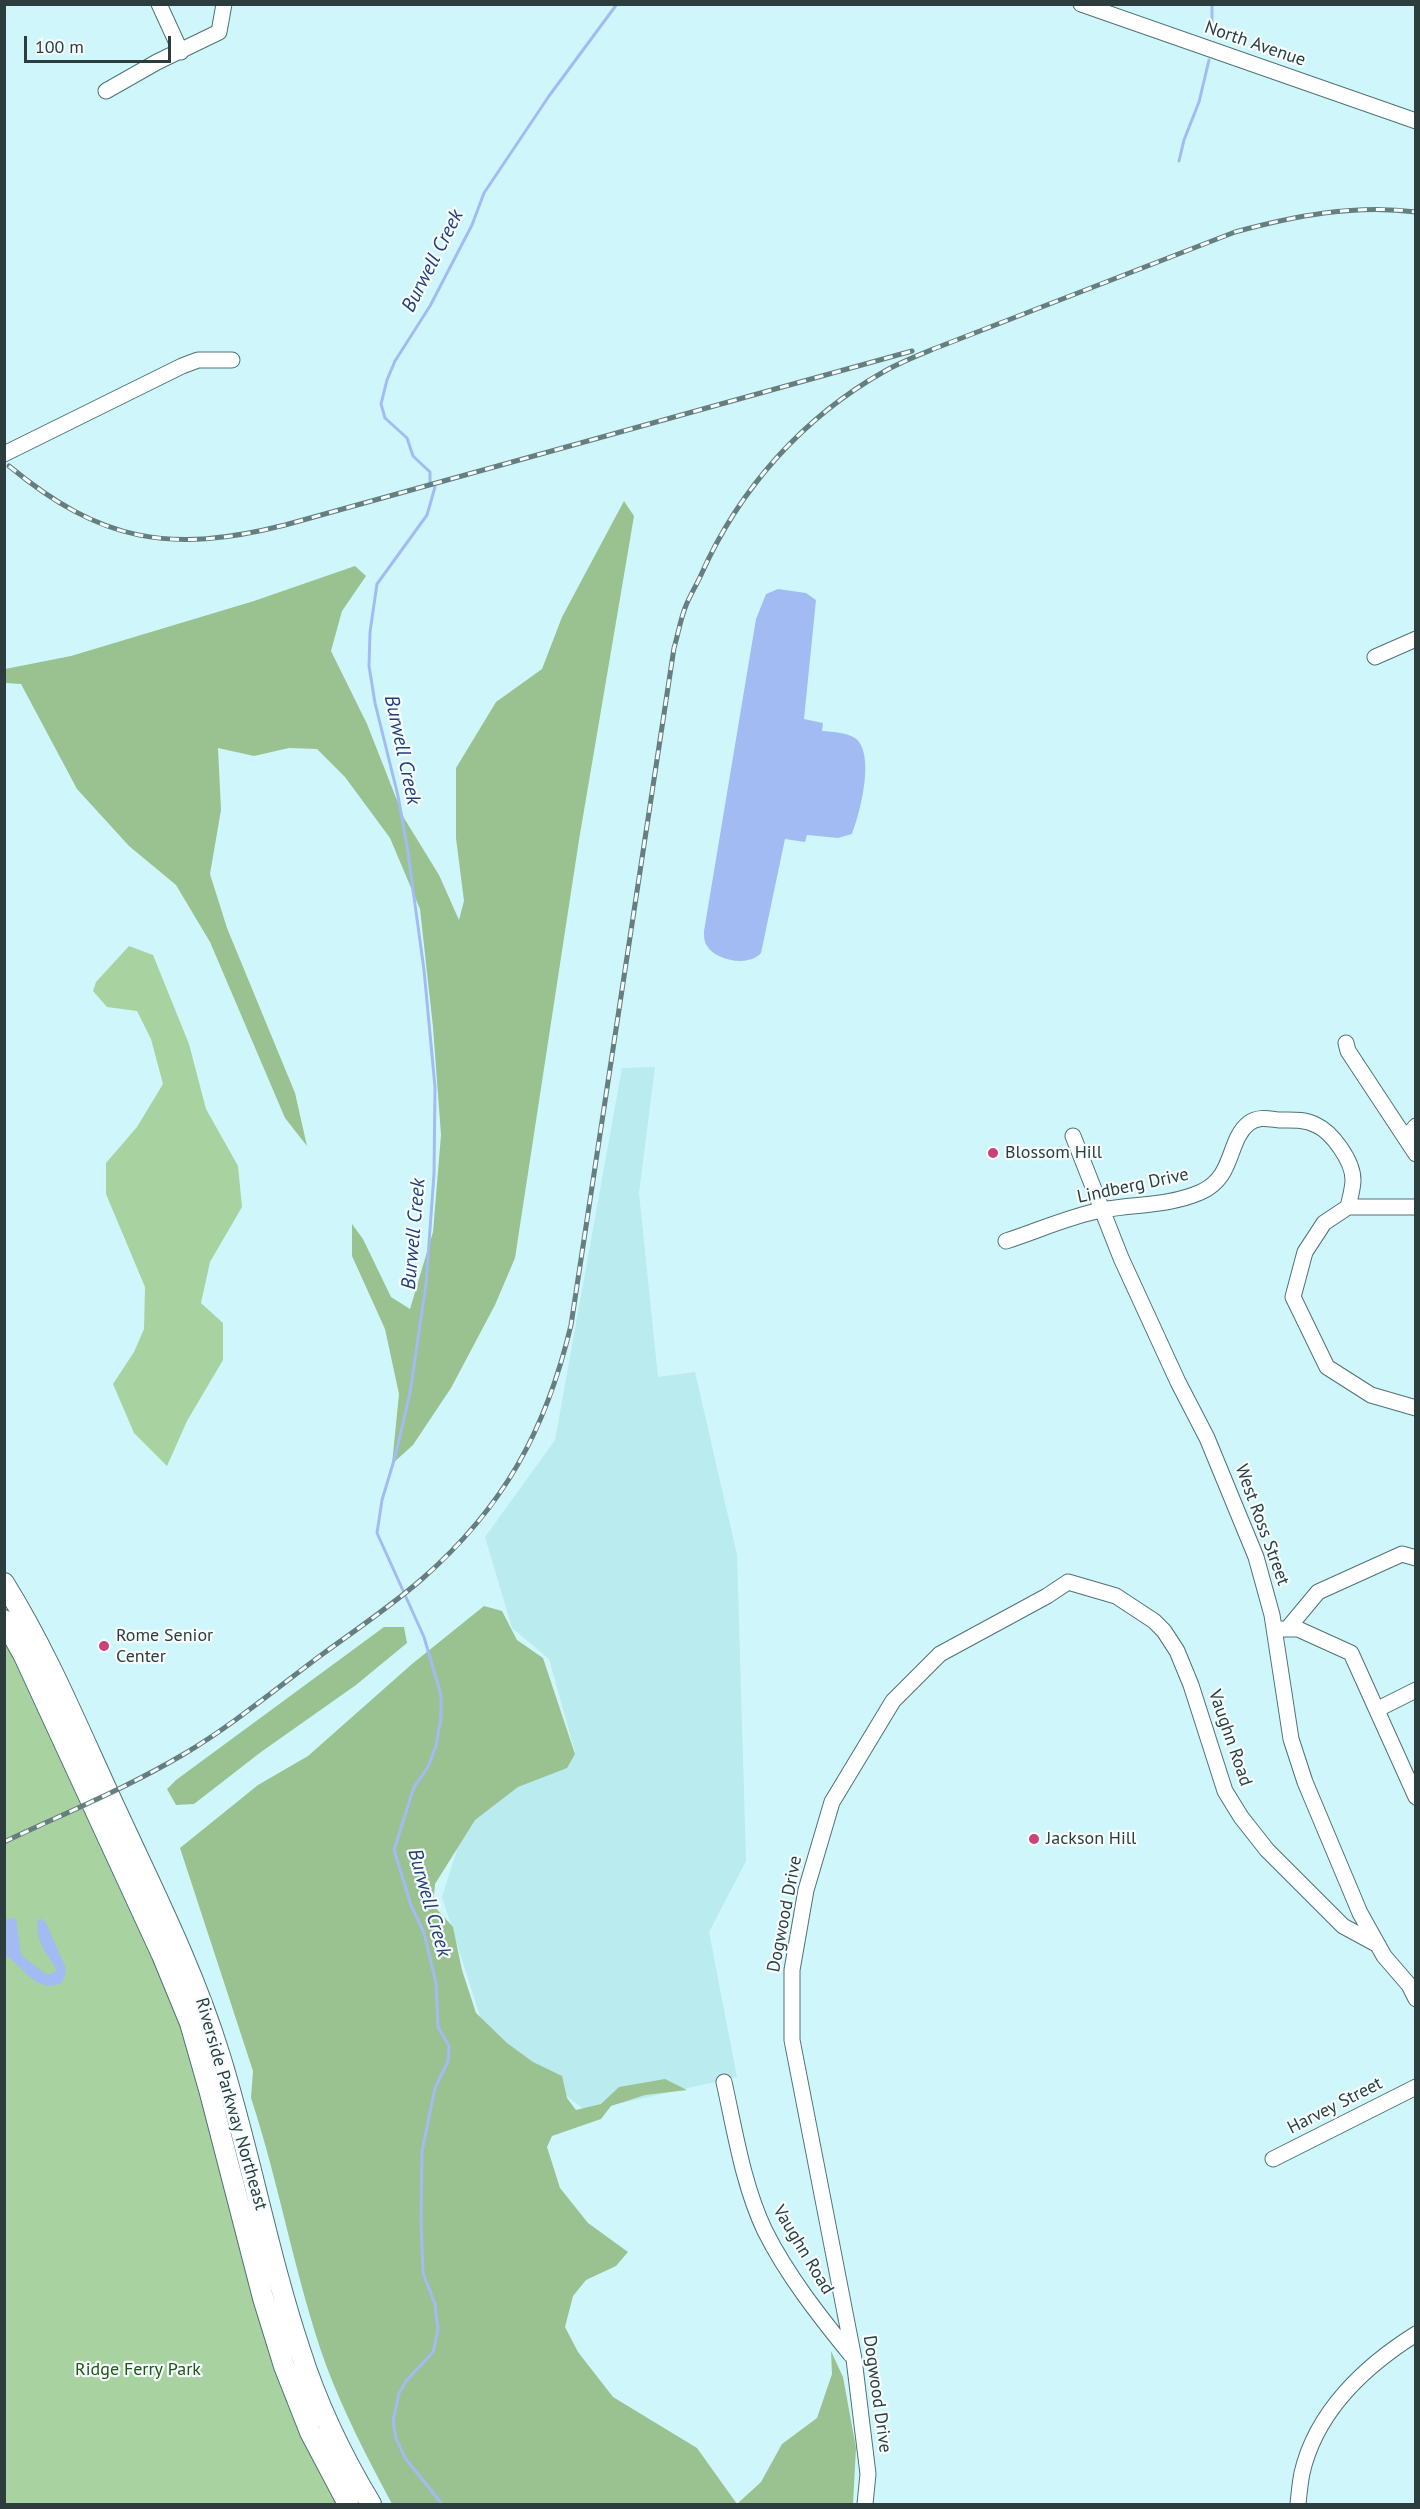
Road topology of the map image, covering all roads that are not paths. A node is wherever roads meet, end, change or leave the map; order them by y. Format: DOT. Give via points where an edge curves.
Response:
graph roads {
  1 [pos="159,4"];
  2 [pos="224,4"];
  3 [pos="1081,4"];
  4 [pos="1104,8"];
  5 [pos="181,52"];
  6 [pos="106,92"];
  7 [pos="1416,122"];
  8 [pos="232,360"];
  9 [pos="4,454"];
  10 [pos="1416,639"];
  11 [pos="1375,657"];
  12 [pos="1346,1043"];
  13 [pos="1416,1126"];
  14 [pos="1073,1136"];
  15 [pos="1412,1148"];
  16 [pos="1348,1207"];
  17 [pos="1416,1208"];
  18 [pos="1101,1210"];
  19 [pos="1006,1241"];
  20 [pos="1416,1408"];
  21 [pos="1416,1558"];
  22 [pos="1068,1582"];
  23 [pos="4,1583"];
  24 [pos="4,1620"];
  25 [pos="1281,1628"];
  26 [pos="1416,1690"];
  27 [pos="1378,1709"];
  28 [pos="1416,1797"];
  29 [pos="1378,1946"];
  30 [pos="1416,1999"];
  31 [pos="724,2082"];
  32 [pos="1416,2087"];
  33 [pos="1273,2159"];
  34 [pos="1416,2334"];
  35 [pos="854,2359"];
  36 [pos="348,2505"];
  37 [pos="371,2505"];
  38 [pos="865,2505"];
  39 [pos="1298,2505"];
  1 -- 5 [label="street"];
  2 -- 5 [label="street" via="219,32"];
  3 -- 4 [label="street, North Avenue"];
  4 -- 7 [label="street, North Avenue"];
  5 -- 6 [label="street"];
  8 -- 9 [label="street" via="198,360 182,366"];
  10 -- 11 [label="street"];
  12 -- 15 [label="street"];
  13 -- 15 [label="street" via="1409,1134"];
  14 -- 18 [label="street, West Ross Street"];
  16 -- 17 [label="street"];
  16 -- 18 [label="street, Lindberg Drive" via="1353,1179 1350,1167 1327,1134 1306,1122 1265,1118 1243,1130 1222,1174 1201,1192 1170,1202"];
  16 -- 20 [label="street" via="1324,1223 1305,1252 1293,1297 1327,1367 1371,1395"];
  18 -- 19 [label="street, Lindberg Drive"];
  18 -- 25 [label="street, West Ross Street" via="1232,1493"];
  21 -- 25 [label="street" via="1402,1554 1318,1592"];
  22 -- 29 [label="street, Vaughn Road" via="1116,1596 1164,1631 1177,1650 1191,1685 1225,1791 1241,1817 1267,1850 1343,1926"];
  22 -- 35 [label="street, Dogwood Drive" via="940,1654 893,1701 832,1802 806,1890 792,1970 792,2040"];
  23 -- 37 [label="main road, Riverside Parkway Northeast" via="68,1705 205,2008 300,2351 325,2416"];
  24 -- 36 [label="main road, Riverside Parkway Northeast" via="176,1988 202,2064 284,2366 310,2432"];
  25 -- 27 [label="street" via="1298,1629 1351,1653"];
  25 -- 29 [label="street, West Ross Street" via="1287,1713 1296,1759 1360,1913"];
  26 -- 27 [label="street"];
  27 -- 28 [label="street"];
  29 -- 30 [label="street, West Ross Street"];
  31 -- 35 [label="street, Vaughn Road" via="747,2184 765,2231"];
  32 -- 33 [label="street, Harvey Street"];
  34 -- 39 [label="street" via="1388,2351 1349,2387 1322,2423 1302,2472"];
  35 -- 38 [label="street, Dogwood Drive" via="868,2474"];
}
